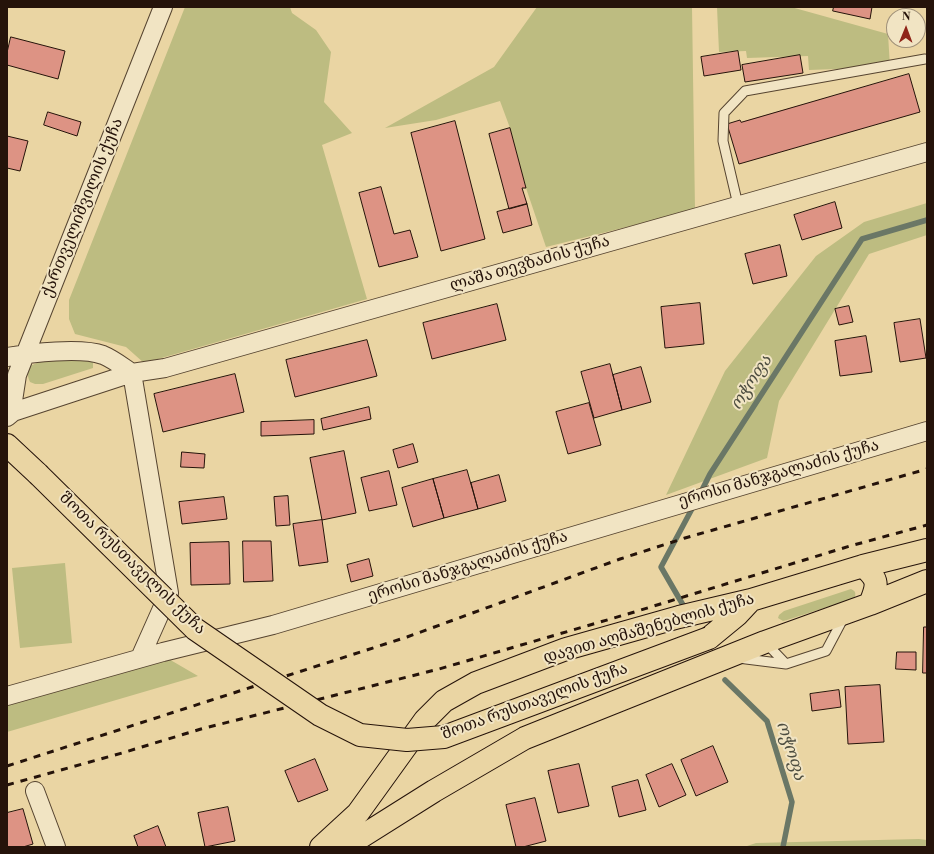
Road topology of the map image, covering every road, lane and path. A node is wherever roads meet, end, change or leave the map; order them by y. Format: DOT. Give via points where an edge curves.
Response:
graph roads {
  1 [pos="163,7"];
  2 [pos="926,61"];
  3 [pos="927,152"];
  4 [pos="738,205"];
  5 [pos="26,354"];
  6 [pos="7,357"];
  7 [pos="132,373"];
  8 [pos="10,414"];
  9 [pos="927,431"];
  10 [pos="7,445"];
  11 [pos="927,550"];
  12 [pos="863,566"];
  13 [pos="927,581"];
  14 [pos="751,600"];
  15 [pos="870,604"];
  16 [pos="847,612"];
  17 [pos="709,638"];
  18 [pos="765,642"];
  19 [pos="728,657"];
  20 [pos="140,658"];
  21 [pos="786,664"];
  22 [pos="7,696"];
  23 [pos="35,791"];
  24 [pos="56,847"];
  25 [pos="322,847"];
  26 [pos="345,847"];
  1 -- 5 [label="street, ქართველიშვილის ქუჩა"];
  2 -- 4 [label="lane" via="745,91 724,113 723,141"];
  3 -- 4 [label="street, ლაშა თევზაძის ქუჩა"];
  4 -- 7 [label="street, ლაშა თევზაძის ქუჩა" via="165,368"];
  5 -- 6 [label="street"];
  5 -- 7 [label="street" via="86,351 104,355"];
  5 -- 8 [label="street, ქართველიშვილის ქუჩა" via="18,375"];
  7 -- 8 [label="street, ლაშა თევზაძის ქუჩა"];
  7 -- 20 [label="street" via="169,593"];
  9 -- 20 [label="street, ეროსი მანჯგალაძის ქუჩა" via="273,625"];
  10 -- 17 [label="main road, შოთა რუსთაველის ქუჩა, bridge" via="195,629 320,714 360,735 407,740 444,737"];
  11 -- 12 [label="main road, დავით აღმაშენებლის ქუჩა"];
  12 -- 14 [label="main road, დავით აღმაშენებლის ქუჩა"];
  12 -- 15 [label="main road" via="874,576 876,590"];
  13 -- 15 [label="main road"];
  14 -- 17 [label="main road, შოთა რუსთაველის ქუჩა"];
  14 -- 25 [label="main road, დავით აღმაშენებლის ქუჩა" via="679,617 566,649 476,683 444,701 425,720 358,813"];
  15 -- 16 [label="main road"];
  16 -- 18 [label="main road"];
  16 -- 21 [label="lane" via="826,651"];
  17 -- 18 [label="main road, შოთა რუსთაველის ქუჩა"];
  18 -- 19 [label="main road"];
  18 -- 21 [label="lane"];
  19 -- 21 [label="lane"];
  19 -- 26 [label="main road" via="525,738"];
  20 -- 22 [label="street, ეროსი მანჯგალაძის ქუჩა"];
  23 -- 24 [label="street"];
}
